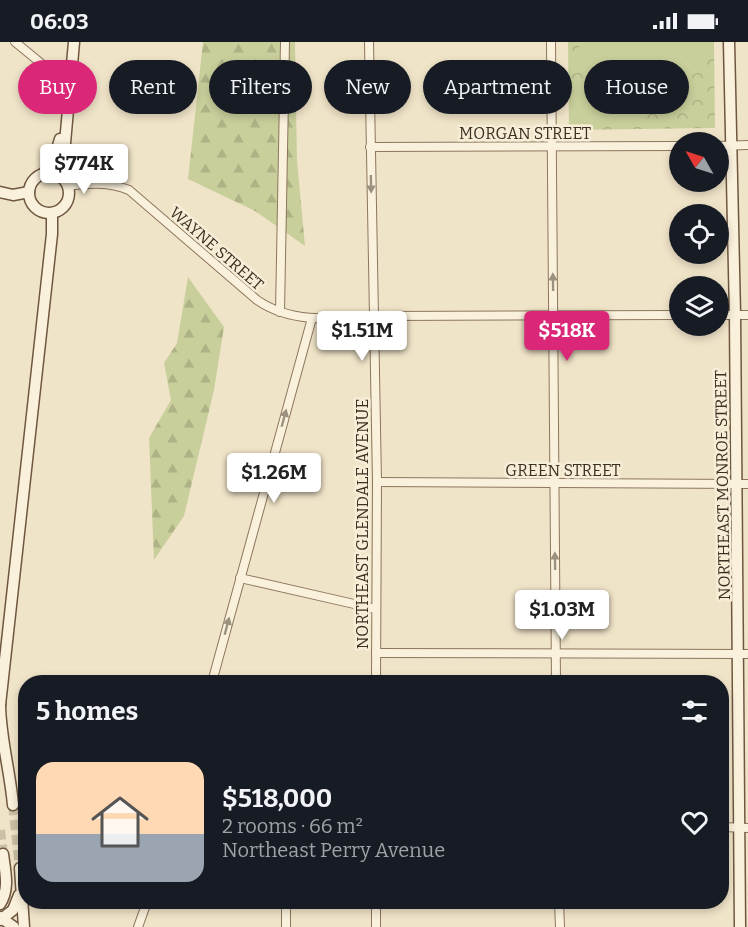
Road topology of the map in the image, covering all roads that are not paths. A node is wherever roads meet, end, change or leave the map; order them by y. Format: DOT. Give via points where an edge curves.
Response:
graph roads {
  1 [pos="15,42"];
  2 [pos="74,42"];
  3 [pos="285,42"];
  4 [pos="369,42"];
  5 [pos="550,42"];
  6 [pos="729,42"];
  7 [pos="37,60"];
  8 [pos="72,60"];
  9 [pos="67,116"];
  10 [pos="731,145"];
  11 [pos="748,145"];
  12 [pos="669,146"];
  13 [pos="370,147"];
  14 [pos="551,147"];
  15 [pos="44,173"];
  16 [pos="65,182"];
  17 [pos="0,192"];
  18 [pos="29,192"];
  19 [pos="52,213"];
  20 [pos="280,312"];
  21 [pos="554,315"];
  22 [pos="669,315"];
  23 [pos="729,315"];
  24 [pos="735,315"];
  25 [pos="748,315"];
  26 [pos="374,317"];
  27 [pos="312,318"];
  28 [pos="377,482"];
  29 [pos="555,483"];
  30 [pos="742,484"];
  31 [pos="240,578"];
  32 [pos="376,609"];
  33 [pos="376,653"];
  34 [pos="556,654"];
  35 [pos="743,654"];
  36 [pos="214,675"];
  37 [pos="376,675"];
  38 [pos="556,675"];
  39 [pos="0,704"];
  40 [pos="13,804"];
  41 [pos="729,827"];
  42 [pos="744,828"];
  43 [pos="3,854"];
  44 [pos="18,899"];
  45 [pos="0,904"];
  46 [pos="23,909"];
  47 [pos="144,909"];
  48 [pos="286,909"];
  49 [pos="376,909"];
  50 [pos="559,909"];
  51 [pos="1,919"];
  52 [pos="14,927"];
  53 [pos="24,927"];
  54 [pos="138,927"];
  55 [pos="286,927"];
  56 [pos="376,927"];
  57 [pos="560,927"];
  58 [pos="740,927"];
  1 -- 7 [label="street"];
  2 -- 8 [label="street"];
  3 -- 20 [label="street"];
  4 -- 13 [label="street, NORTHEAST GLENDALE AVENUE"];
  5 -- 14 [label="street"];
  6 -- 10 [label="street, NORTHEAST MONROE STREET"];
  9 -- 15 [label="street" via="55,156"];
  9 -- 16 [label="street"];
  10 -- 11 [label="street"];
  10 -- 24 [label="street, NORTHEAST MONROE STREET"];
  12 -- 14 [label="street, MORGAN STREET"];
  13 -- 14 [label="street, MORGAN STREET"];
  13 -- 26 [label="street, NORTHEAST GLENDALE AVENUE, one-way"];
  21 -- 14 [label="street, one-way"];
  15 -- 16 [label="street" via="56,174"];
  15 -- 18 [label="street" via="33,180"];
  16 -- 19 [label="street" via="70,192 67,203"];
  16 -- 20 [label="street, WAYNE STREET" via="104,184 131,192 251,296"];
  17 -- 18 [label="street"];
  18 -- 19 [label="street" via="36,208"];
  19 -- 39 [label="street"];
  20 -- 27 [label="street, WAYNE STREET"];
  21 -- 22 [label="street, WAYNE STREET"];
  21 -- 26 [label="street, WAYNE STREET"];
  21 -- 29 [label="street"];
  23 -- 24 [label="street"];
  24 -- 25 [label="street"];
  24 -- 30 [label="street, NORTHEAST MONROE STREET"];
  26 -- 27 [label="street, WAYNE STREET"];
  26 -- 28 [label="street, NORTHEAST GLENDALE AVENUE"];
  31 -- 27 [label="street, one-way"];
  28 -- 29 [label="street, GREEN STREET"];
  28 -- 32 [label="street, NORTHEAST GLENDALE AVENUE"];
  29 -- 30 [label="street, GREEN STREET"];
  34 -- 29 [label="street, one-way"];
  30 -- 35 [label="street, NORTHEAST MONROE STREET"];
  31 -- 32 [label="street"];
  36 -- 31 [label="street, one-way"];
  32 -- 33 [label="street, NORTHEAST GLENDALE AVENUE"];
  33 -- 34 [label="street"];
  33 -- 37 [label="street, NORTHEAST GLENDALE AVENUE"];
  34 -- 35 [label="street"];
  34 -- 38 [label="street"];
  35 -- 42 [label="street, NORTHEAST MONROE STREET"];
  39 -- 40 [label="street"];
  41 -- 42 [label="street"];
  42 -- 58 [label="street, NORTHEAST MONROE STREET"];
  43 -- 45 [label="street" via="6,887"];
  44 -- 51 [label="street" via="13,910"];
  46 -- 53 [label="street"];
  47 -- 54 [label="street"];
  48 -- 55 [label="street"];
  49 -- 56 [label="street"];
  50 -- 57 [label="street"];
  51 -- 52 [label="street"];
}
